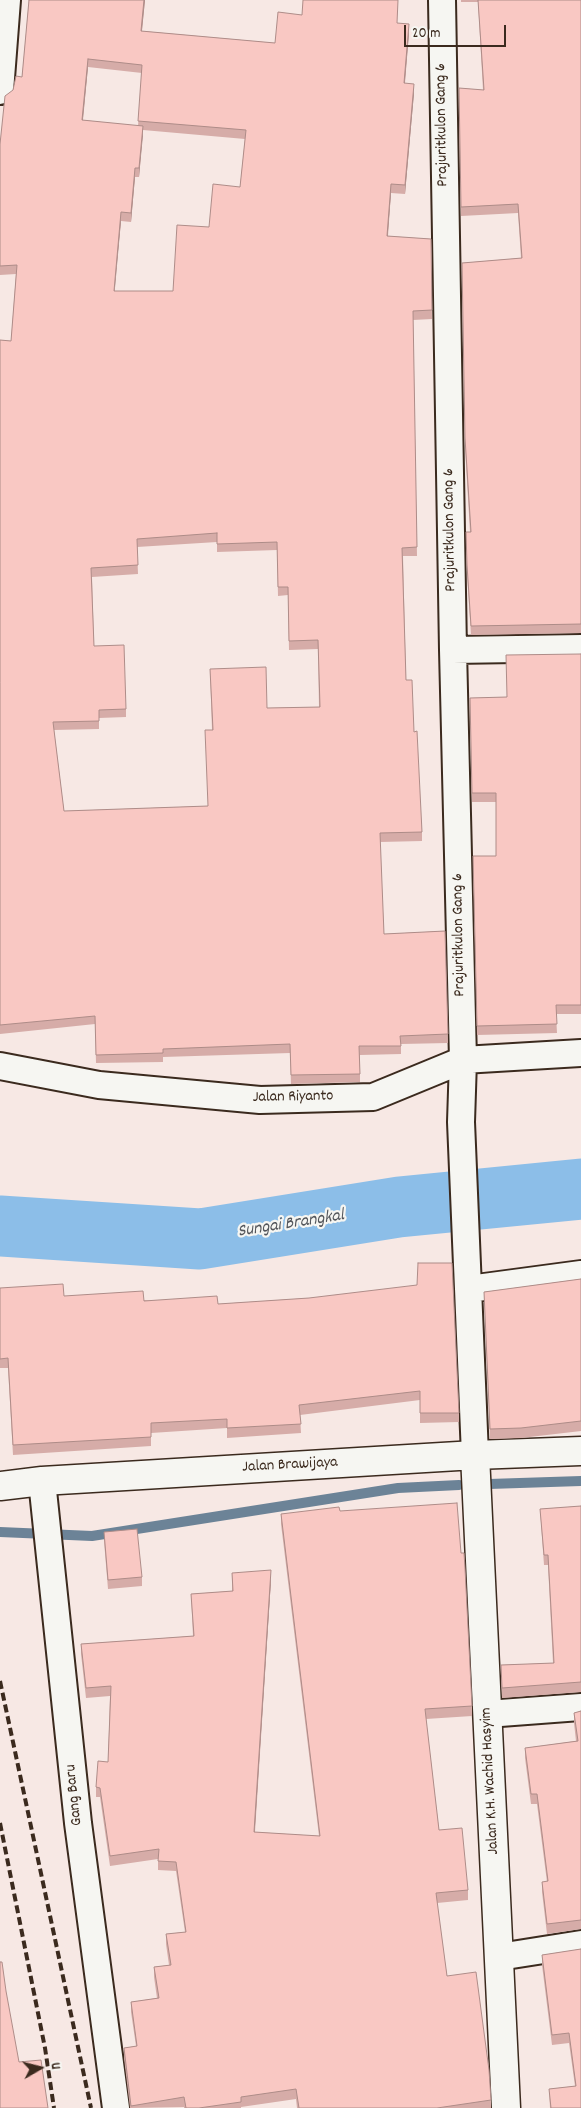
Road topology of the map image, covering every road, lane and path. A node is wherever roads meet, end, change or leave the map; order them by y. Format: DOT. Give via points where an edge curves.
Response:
graph roads {
  1 [pos="7,0"];
  2 [pos="442,0"];
  3 [pos="0,91"];
  4 [pos="581,648"];
  5 [pos="453,650"];
  6 [pos="581,1053"];
  7 [pos="463,1060"];
  8 [pos="0,1066"];
  9 [pos="581,1274"];
  10 [pos="468,1289"];
  11 [pos="581,1451"];
  12 [pos="475,1455"];
  13 [pos="42,1480"];
  14 [pos="0,1486"];
  15 [pos="581,1707"];
  16 [pos="488,1714"];
  17 [pos="581,1944"];
  18 [pos="499,1957"];
  19 [pos="116,2108"];
  20 [pos="506,2108"];
  1 -- 3 [label="street"];
  2 -- 5 [label="street, Prajuritkulon Gang 6"];
  4 -- 5 [label="street"];
  5 -- 7 [label="street, Prajuritkulon Gang 6"];
  6 -- 7 [label="street, Jalan Riyanto"];
  7 -- 8 [label="street, Jalan Riyanto" via="373,1097 260,1100 99,1085"];
  7 -- 10 [label="street, Prajuritkulon Gang 6" via="461,1122"];
  9 -- 10 [label="street"];
  10 -- 12 [label="street, Prajuritkulon Gang 6"];
  11 -- 12 [label="street, Jalan Brawijaya"];
  12 -- 13 [label="street, Jalan Brawijaya"];
  12 -- 16 [label="street, Jalan K.H. Wachid Hasyim"];
  13 -- 14 [label="street, Jalan Brawijaya"];
  13 -- 19 [label="street, Gang Baru" via="78,1823"];
  15 -- 16 [label="street"];
  16 -- 18 [label="street, Jalan K.H. Wachid Hasyim"];
  17 -- 18 [label="street"];
  18 -- 20 [label="street, Jalan K.H. Wachid Hasyim"];
}
